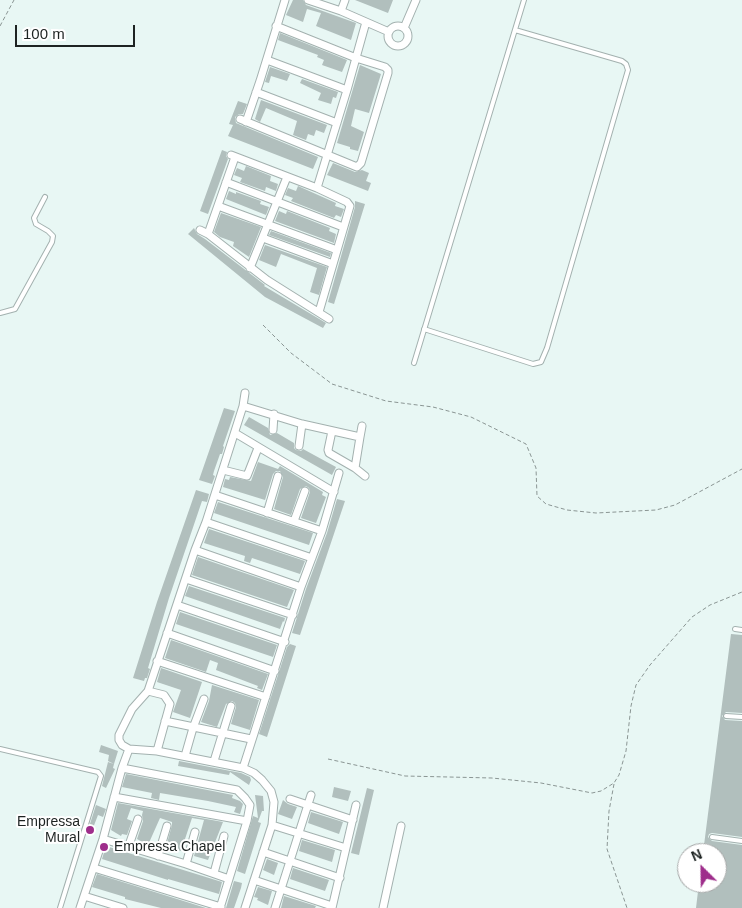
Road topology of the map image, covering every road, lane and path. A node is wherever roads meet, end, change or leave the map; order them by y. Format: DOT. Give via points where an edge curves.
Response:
graph roads {
  1 [pos="14,0"];
  2 [pos="285,0"];
  3 [pos="308,0"];
  4 [pos="345,0"];
  5 [pos="415,0"];
  6 [pos="524,0"];
  7 [pos="341,12"];
  8 [pos="366,22"];
  9 [pos="0,26"];
  10 [pos="276,26"];
  11 [pos="404,28"];
  12 [pos="515,30"];
  13 [pos="389,32"];
  14 [pos="356,58"];
  15 [pos="267,60"];
  16 [pos="347,90"];
  17 [pos="256,92"];
  18 [pos="337,123"];
  19 [pos="327,155"];
  20 [pos="287,177"];
  21 [pos="226,182"];
  22 [pos="317,188"];
  23 [pos="45,197"];
  24 [pos="277,202"];
  25 [pos="218,206"];
  26 [pos="268,225"];
  27 [pos="343,227"];
  28 [pos="200,230"];
  29 [pos="208,234"];
  30 [pos="263,238"];
  31 [pos="337,250"];
  32 [pos="333,264"];
  33 [pos="250,268"];
  34 [pos="319,312"];
  35 [pos="0,313"];
  36 [pos="329,319"];
  37 [pos="263,325"];
  38 [pos="424,329"];
  39 [pos="414,363"];
  40 [pos="245,393"];
  41 [pos="244,406"];
  42 [pos="274,414"];
  43 [pos="302,424"];
  44 [pos="362,426"];
  45 [pos="273,430"];
  46 [pos="332,431"];
  47 [pos="235,433"];
  48 [pos="360,437"];
  49 [pos="299,446"];
  50 [pos="258,448"];
  51 [pos="355,468"];
  52 [pos="742,469"];
  53 [pos="223,470"];
  54 [pos="339,473"];
  55 [pos="278,476"];
  56 [pos="365,476"];
  57 [pos="305,491"];
  58 [pos="334,492"];
  59 [pos="215,495"];
  60 [pos="267,513"];
  61 [pos="294,521"];
  62 [pos="206,522"];
  63 [pos="322,531"];
  64 [pos="195,550"];
  65 [pos="312,558"];
  66 [pos="186,579"];
  67 [pos="302,587"];
  68 [pos="742,592"];
  69 [pos="176,605"];
  70 [pos="293,615"];
  71 [pos="735,628"];
  72 [pos="742,630"];
  73 [pos="167,633"];
  74 [pos="285,642"];
  75 [pos="157,661"];
  76 [pos="275,671"];
  77 [pos="148,692"];
  78 [pos="266,697"];
  79 [pos="204,699"];
  80 [pos="231,706"];
  81 [pos="726,716"];
  82 [pos="742,717"];
  83 [pos="165,721"];
  84 [pos="193,728"];
  85 [pos="222,734"];
  86 [pos="251,739"];
  87 [pos="0,749"];
  88 [pos="130,749"];
  89 [pos="157,751"];
  90 [pos="185,756"];
  91 [pos="328,758"];
  92 [pos="214,761"];
  93 [pos="122,768"];
  94 [pos="243,768"];
  95 [pos="614,783"];
  96 [pos="311,794"];
  97 [pos="114,797"];
  98 [pos="290,799"];
  99 [pos="307,805"];
  100 [pos="356,805"];
  101 [pos="138,819"];
  102 [pos="353,820"];
  103 [pos="247,821"];
  104 [pos="272,825"];
  105 [pos="167,826"];
  106 [pos="401,826"];
  107 [pos="195,832"];
  108 [pos="298,834"];
  109 [pos="224,836"];
  110 [pos="712,838"];
  111 [pos="103,840"];
  112 [pos="742,841"];
  113 [pos="128,848"];
  114 [pos="346,848"];
  115 [pos="263,852"];
  116 [pos="158,856"];
  117 [pos="290,861"];
  118 [pos="186,864"];
  119 [pos="94,868"];
  120 [pos="214,873"];
  121 [pos="340,878"];
  122 [pos="229,879"];
  123 [pos="254,880"];
  124 [pos="281,890"];
  125 [pos="84,896"];
  126 [pos="332,907"];
  127 [pos="60,908"];
  128 [pos="80,908"];
  129 [pos="123,908"];
  130 [pos="221,908"];
  131 [pos="245,908"];
  132 [pos="275,908"];
  133 [pos="383,908"];
  134 [pos="627,908"];
  1 -- 9 [label="path"];
  2 -- 10 [label="street"];
  3 -- 7 [label="street"];
  4 -- 7 [label="street"];
  5 -- 11 [label="street"];
  6 -- 12 [label="lane"];
  7 -- 8 [label="street"];
  8 -- 13 [label="street"];
  8 -- 14 [label="street"];
  10 -- 14 [label="street"];
  10 -- 15 [label="street"];
  11 -- 13 [label="street" via="395,26"];
  11 -- 13 [label="street" via="408,40 399,46 389,41"];
  12 -- 38 [label="lane"];
  12 -- 38 [label="lane" via="622,61 628,70 548,348 541,362 533,364"];
  14 -- 16 [label="street"];
  14 -- 19 [label="street" via="388,70 380,100 360,166"];
  15 -- 16 [label="street"];
  15 -- 17 [label="street"];
  16 -- 18 [label="street"];
  17 -- 18 [label="street"];
  17 -- 19 [label="street" via="243,120"];
  18 -- 19 [label="street"];
  19 -- 22 [label="street"];
  20 -- 21 [label="street" via="233,156"];
  20 -- 22 [label="street"];
  20 -- 24 [label="street"];
  21 -- 24 [label="street"];
  21 -- 25 [label="street"];
  22 -- 27 [label="street" via="349,203"];
  23 -- 35 [label="lane" via="34,218 36,224 52,236 52,242 15,309"];
  24 -- 26 [label="street"];
  24 -- 27 [label="street"];
  25 -- 26 [label="street"];
  25 -- 29 [label="street"];
  26 -- 30 [label="street"];
  26 -- 31 [label="street"];
  27 -- 31 [label="street"];
  28 -- 29 [label="street"];
  29 -- 33 [label="street"];
  30 -- 32 [label="street"];
  30 -- 33 [label="street"];
  31 -- 32 [label="street"];
  32 -- 34 [label="street"];
  33 -- 34 [label="street"];
  34 -- 36 [label="street"];
  37 -- 52 [label="path" via="291,353 332,384 386,401 433,407 471,417 526,444 536,468 537,496 546,504 596,513 656,510 675,505"];
  38 -- 39 [label="lane"];
  40 -- 41 [label="street"];
  41 -- 42 [label="street"];
  41 -- 47 [label="street"];
  42 -- 43 [label="street"];
  42 -- 45 [label="street"];
  43 -- 46 [label="street"];
  43 -- 49 [label="street"];
  44 -- 48 [label="street"];
  46 -- 48 [label="street"];
  46 -- 51 [label="street" via="329,453"];
  47 -- 50 [label="street"];
  47 -- 53 [label="street"];
  48 -- 51 [label="street"];
  50 -- 53 [label="street" via="247,476"];
  50 -- 58 [label="street"];
  51 -- 56 [label="street"];
  53 -- 59 [label="street"];
  54 -- 58 [label="street"];
  55 -- 60 [label="street"];
  57 -- 61 [label="street"];
  58 -- 63 [label="street"];
  59 -- 60 [label="street"];
  59 -- 62 [label="street"];
  60 -- 61 [label="street"];
  61 -- 63 [label="street"];
  62 -- 64 [label="street"];
  62 -- 65 [label="street"];
  63 -- 65 [label="street"];
  64 -- 66 [label="street"];
  64 -- 67 [label="street"];
  65 -- 67 [label="street"];
  66 -- 69 [label="street"];
  66 -- 70 [label="street"];
  67 -- 70 [label="street"];
  68 -- 95 [label="path" via="710,605 692,617 636,685 626,751"];
  69 -- 73 [label="street"];
  69 -- 74 [label="street"];
  70 -- 74 [label="street"];
  71 -- 72 [label="lane"];
  73 -- 75 [label="street"];
  73 -- 76 [label="street"];
  74 -- 76 [label="street"];
  75 -- 77 [label="street"];
  75 -- 78 [label="street"];
  76 -- 78 [label="street"];
  77 -- 83 [label="street" via="168,699 170,704"];
  77 -- 88 [label="street" via="132,709 119,735 122,746"];
  78 -- 86 [label="street"];
  79 -- 84 [label="street"];
  80 -- 85 [label="street"];
  81 -- 82 [label="lane"];
  83 -- 84 [label="street"];
  83 -- 89 [label="street"];
  84 -- 85 [label="street"];
  84 -- 90 [label="street"];
  85 -- 86 [label="street"];
  85 -- 92 [label="street"];
  86 -- 94 [label="street"];
  87 -- 127 [label="lane" via="98,772 101,776"];
  88 -- 89 [label="street"];
  88 -- 93 [label="street"];
  89 -- 90 [label="street"];
  90 -- 92 [label="street"];
  91 -- 95 [label="path" via="405,776 492,778 592,793"];
  92 -- 94 [label="street"];
  93 -- 97 [label="street"];
  93 -- 103 [label="street" via="237,790 250,805"];
  94 -- 104 [label="street" via="254,773 271,792 274,802"];
  95 -- 134 [label="path" via="607,849"];
  96 -- 99 [label="street"];
  97 -- 103 [label="street"];
  97 -- 111 [label="street"];
  98 -- 99 [label="street"];
  99 -- 102 [label="street"];
  99 -- 108 [label="street"];
  100 -- 102 [label="street"];
  101 -- 113 [label="street"];
  102 -- 114 [label="street"];
  103 -- 122 [label="street"];
  104 -- 108 [label="street"];
  104 -- 115 [label="street"];
  105 -- 116 [label="street"];
  106 -- 133 [label="street"];
  107 -- 118 [label="street"];
  108 -- 114 [label="street"];
  108 -- 117 [label="street"];
  109 -- 120 [label="street"];
  110 -- 112 [label="lane"];
  111 -- 113 [label="street"];
  111 -- 119 [label="street"];
  113 -- 116 [label="street"];
  114 -- 121 [label="street"];
  115 -- 117 [label="street"];
  115 -- 123 [label="street"];
  116 -- 118 [label="street"];
  117 -- 121 [label="street"];
  117 -- 124 [label="street"];
  118 -- 120 [label="street"];
  119 -- 125 [label="street"];
  119 -- 130 [label="street"];
  120 -- 122 [label="street"];
  121 -- 126 [label="street"];
  122 -- 130 [label="street"];
  123 -- 124 [label="street"];
  123 -- 131 [label="street"];
  124 -- 126 [label="street"];
  124 -- 132 [label="street"];
  125 -- 128 [label="street"];
  125 -- 129 [label="street"];
}
